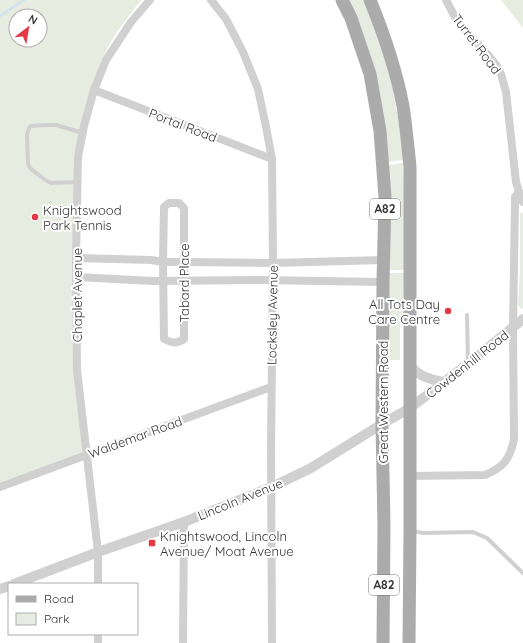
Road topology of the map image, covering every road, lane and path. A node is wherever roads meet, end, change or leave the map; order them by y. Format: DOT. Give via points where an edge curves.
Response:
graph roads {
  1 [pos="150,0"];
  2 [pos="211,0"];
  3 [pos="342,0"];
  4 [pos="370,0"];
  5 [pos="446,0"];
  6 [pos="94,90"];
  7 [pos="83,133"];
  8 [pos="272,159"];
  9 [pos="78,182"];
  10 [pos="519,192"];
  11 [pos="523,202"];
  12 [pos="76,258"];
  13 [pos="384,260"];
  14 [pos="163,262"];
  15 [pos="184,262"];
  16 [pos="273,263"];
  17 [pos="77,277"];
  18 [pos="163,280"];
  19 [pos="185,280"];
  20 [pos="272,281"];
  21 [pos="383,282"];
  22 [pos="467,315"];
  23 [pos="523,319"];
  24 [pos="513,327"];
  25 [pos="468,364"];
  26 [pos="410,365"];
  27 [pos="443,382"];
  28 [pos="271,387"];
  29 [pos="410,408"];
  30 [pos="382,424"];
  31 [pos="87,455"];
  32 [pos="410,476"];
  33 [pos="272,487"];
  34 [pos="0,488"];
  35 [pos="184,522"];
  36 [pos="410,531"];
  37 [pos="98,552"];
  38 [pos="523,573"];
  39 [pos="17,583"];
  40 [pos="98,583"];
  41 [pos="183,643"];
  42 [pos="272,643"];
  43 [pos="383,643"];
  44 [pos="409,643"];
  1 -- 6 [label="street, Chaplet Avenue" via="131,22 106,60"];
  2 -- 8 [label="street, Locksley Avenue" via="233,32 258,89"];
  3 -- 13 [label="main road, Great Western Road / A82" via="351,18 370,74 380,131 385,197"];
  4 -- 26 [label="main road, Great Western Road / A82" via="395,73 407,133 410,167"];
  5 -- 10 [label="street, Turret Road" via="463,28 497,66 502,77"];
  6 -- 7 [label="street, Chaplet Avenue"];
  6 -- 8 [label="street, Portal Road"];
  7 -- 9 [label="street, Chaplet Avenue" via="78,156"];
  7 -- 9 [label="lane" via="56,125 31,126 27,135 30,168 51,183"];
  8 -- 16 [label="street, Locksley Avenue"];
  9 -- 12 [label="street, Chaplet Avenue"];
  10 -- 11 [label="street"];
  10 -- 24 [label="street, Turret Road" via="514,203"];
  12 -- 14 [label="street"];
  12 -- 17 [label="street, Chaplet Avenue"];
  13 -- 16 [label="street"];
  13 -- 21 [label="main road, Great Western Road / A82"];
  14 -- 15 [label="street"];
  14 -- 15 [label="street, Tabard Place" via="164,207 169,203 179,203 184,208"];
  14 -- 18 [label="street, Tabard Place"];
  15 -- 16 [label="street"];
  15 -- 19 [label="street, Tabard Place"];
  16 -- 20 [label="street, Locksley Avenue"];
  17 -- 18 [label="street"];
  17 -- 31 [label="street, Chaplet Avenue" via="77,370"];
  18 -- 19 [label="street"];
  18 -- 19 [label="street, Tabard Place" via="164,339 179,342 184,339"];
  19 -- 20 [label="street"];
  20 -- 21 [label="street"];
  20 -- 28 [label="street, Locksley Avenue"];
  21 -- 30 [label="main road, Great Western Road / A82"];
  22 -- 25 [label="lane"];
  23 -- 24 [label="street, Cowdenhill Road"];
  24 -- 25 [label="street, Cowdenhill Road"];
  24 -- 32 [label="street, Turret Road" via="514,439 508,459 502,466 485,475"];
  25 -- 27 [label="street, Cowdenhill Road"];
  26 -- 27 [label="street" via="420,375"];
  26 -- 29 [label="main road, Great Western Road / A82"];
  27 -- 29 [label="street, Cowdenhill Road"];
  28 -- 31 [label="street, Waldemar Road"];
  28 -- 33 [label="street, Locksley Avenue"];
  29 -- 30 [label="street, Lincoln Avenue"];
  29 -- 32 [label="main road, Great Western Road / A82"];
  30 -- 33 [label="street, Lincoln Avenue" via="311,468"];
  30 -- 43 [label="main road, Great Western Road / A82"];
  31 -- 34 [label="street, Waldemar Road"];
  31 -- 37 [label="street, Chaplet Avenue"];
  32 -- 36 [label="main road, Great Western Road / A82"];
  33 -- 35 [label="street, Lincoln Avenue"];
  33 -- 42 [label="street, Locksley Avenue"];
  35 -- 37 [label="street, Lincoln Avenue"];
  35 -- 41 [label="street"];
  36 -- 38 [label="lane" via="473,532 487,538"];
  36 -- 44 [label="main road, Great Western Road / A82"];
  37 -- 39 [label="street, Lincoln Avenue"];
  37 -- 40 [label="street, Chaplet Avenue"];
}
